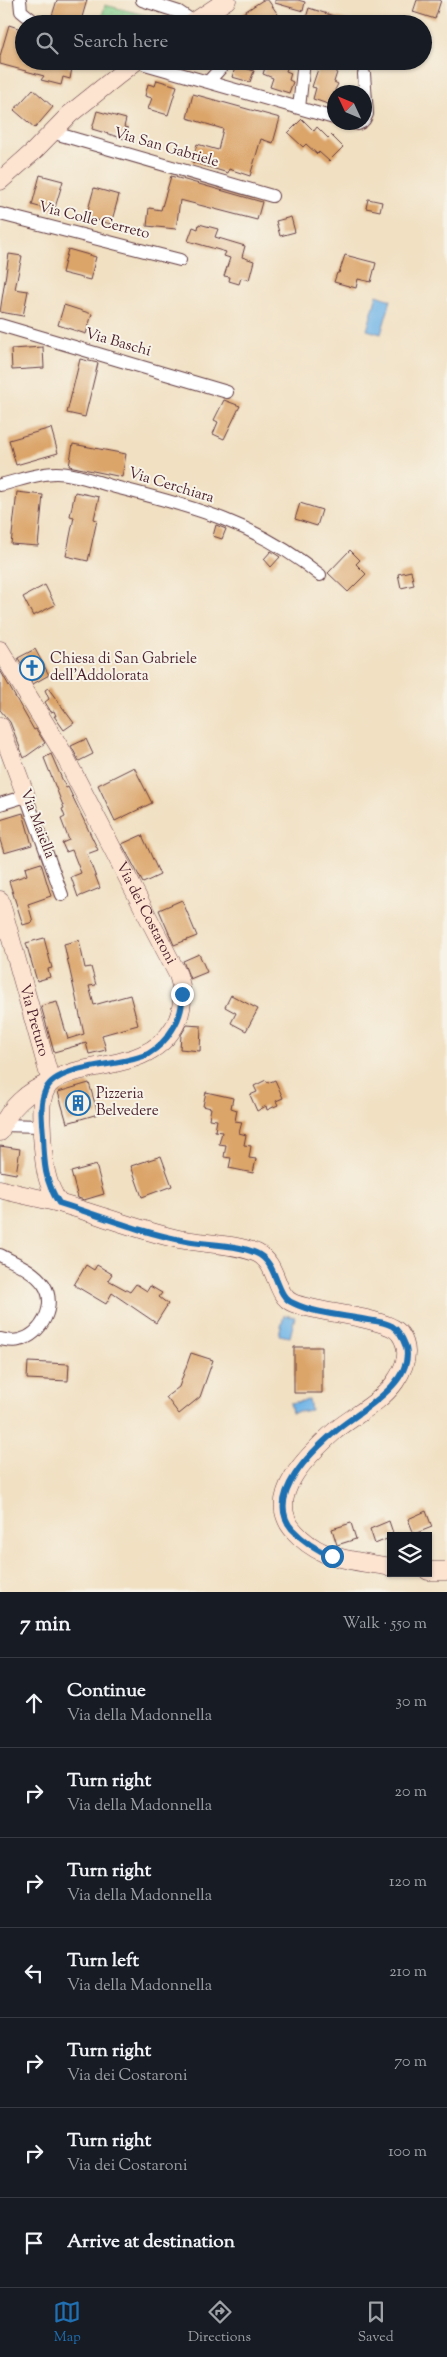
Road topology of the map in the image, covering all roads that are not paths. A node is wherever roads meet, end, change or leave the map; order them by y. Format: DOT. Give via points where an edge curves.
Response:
graph roads {
  1 [pos="20,0"];
  2 [pos="142,0"];
  3 [pos="227,0"];
  4 [pos="26,15"];
  5 [pos="183,15"];
  6 [pos="204,15"];
  7 [pos="124,70"];
  8 [pos="166,70"];
  9 [pos="218,70"];
  10 [pos="303,70"];
  11 [pos="364,74"];
  12 [pos="208,82"];
  13 [pos="365,85"];
  14 [pos="299,108"];
  15 [pos="327,116"];
  16 [pos="51,132"];
  17 [pos="0,181"];
  18 [pos="272,196"];
  19 [pos="0,214"];
  20 [pos="180,260"];
  21 [pos="0,325"];
  22 [pos="227,392"];
  23 [pos="0,485"];
  24 [pos="320,575"];
  25 [pos="0,650"];
  26 [pos="0,726"];
  27 [pos="26,796"];
  28 [pos="0,804"];
  29 [pos="62,895"];
  30 [pos="0,900"];
  31 [pos="51,1082"];
  32 [pos="42,1126"];
  33 [pos="1,1127"];
  34 [pos="0,1189"];
  35 [pos="59,1203"];
  36 [pos="0,1255"];
  37 [pos="0,1339"];
  38 [pos="387,1566"];
  39 [pos="432,1571"];
  40 [pos="447,1571"];
  1 -- 4 [label="street" via="21,11"];
  2 -- 5 [label="street"];
  3 -- 6 [label="street"];
  7 -- 16 [label="street"];
  8 -- 12 [label="street"];
  9 -- 12 [label="street"];
  10 -- 14 [label="street"];
  11 -- 13 [label="street"];
  12 -- 14 [label="street"];
  14 -- 15 [label="street"];
  16 -- 17 [label="street"];
  16 -- 18 [label="street, Via San Gabriele"];
  19 -- 20 [label="street, Via Colle Cerreto"];
  21 -- 22 [label="street, Via Baschi"];
  23 -- 24 [label="street, Via Cerchiara" via="62,473 176,503 262,535"];
  25 -- 31 [label="street, Via dei Costaroni" via="66,759 182,988 176,1024 154,1049 136,1058 68,1074"];
  26 -- 27 [label="street, Via Maiella"];
  27 -- 28 [label="street"];
  27 -- 29 [label="street, Via Maiella"];
  30 -- 31 [label="street, Via Preturo"];
  31 -- 32 [label="street" via="42,1100"];
  31 -- 33 [label="street" via="29,1092"];
  32 -- 33 [label="street"];
  32 -- 35 [label="street" via="45,1175"];
  34 -- 35 [label="street"];
  35 -- 38 [label="street" via="163,1236 255,1253 270,1264 290,1302 386,1324 398,1331 407,1355 395,1381 372,1405 337,1429 308,1458 288,1487 283,1505 290,1527 315,1548 332,1556"];
  36 -- 37 [label="street" via="37,1277 48,1292 49,1307 42,1322 28,1336 13,1341"];
  39 -- 40 [label="street"];
}
